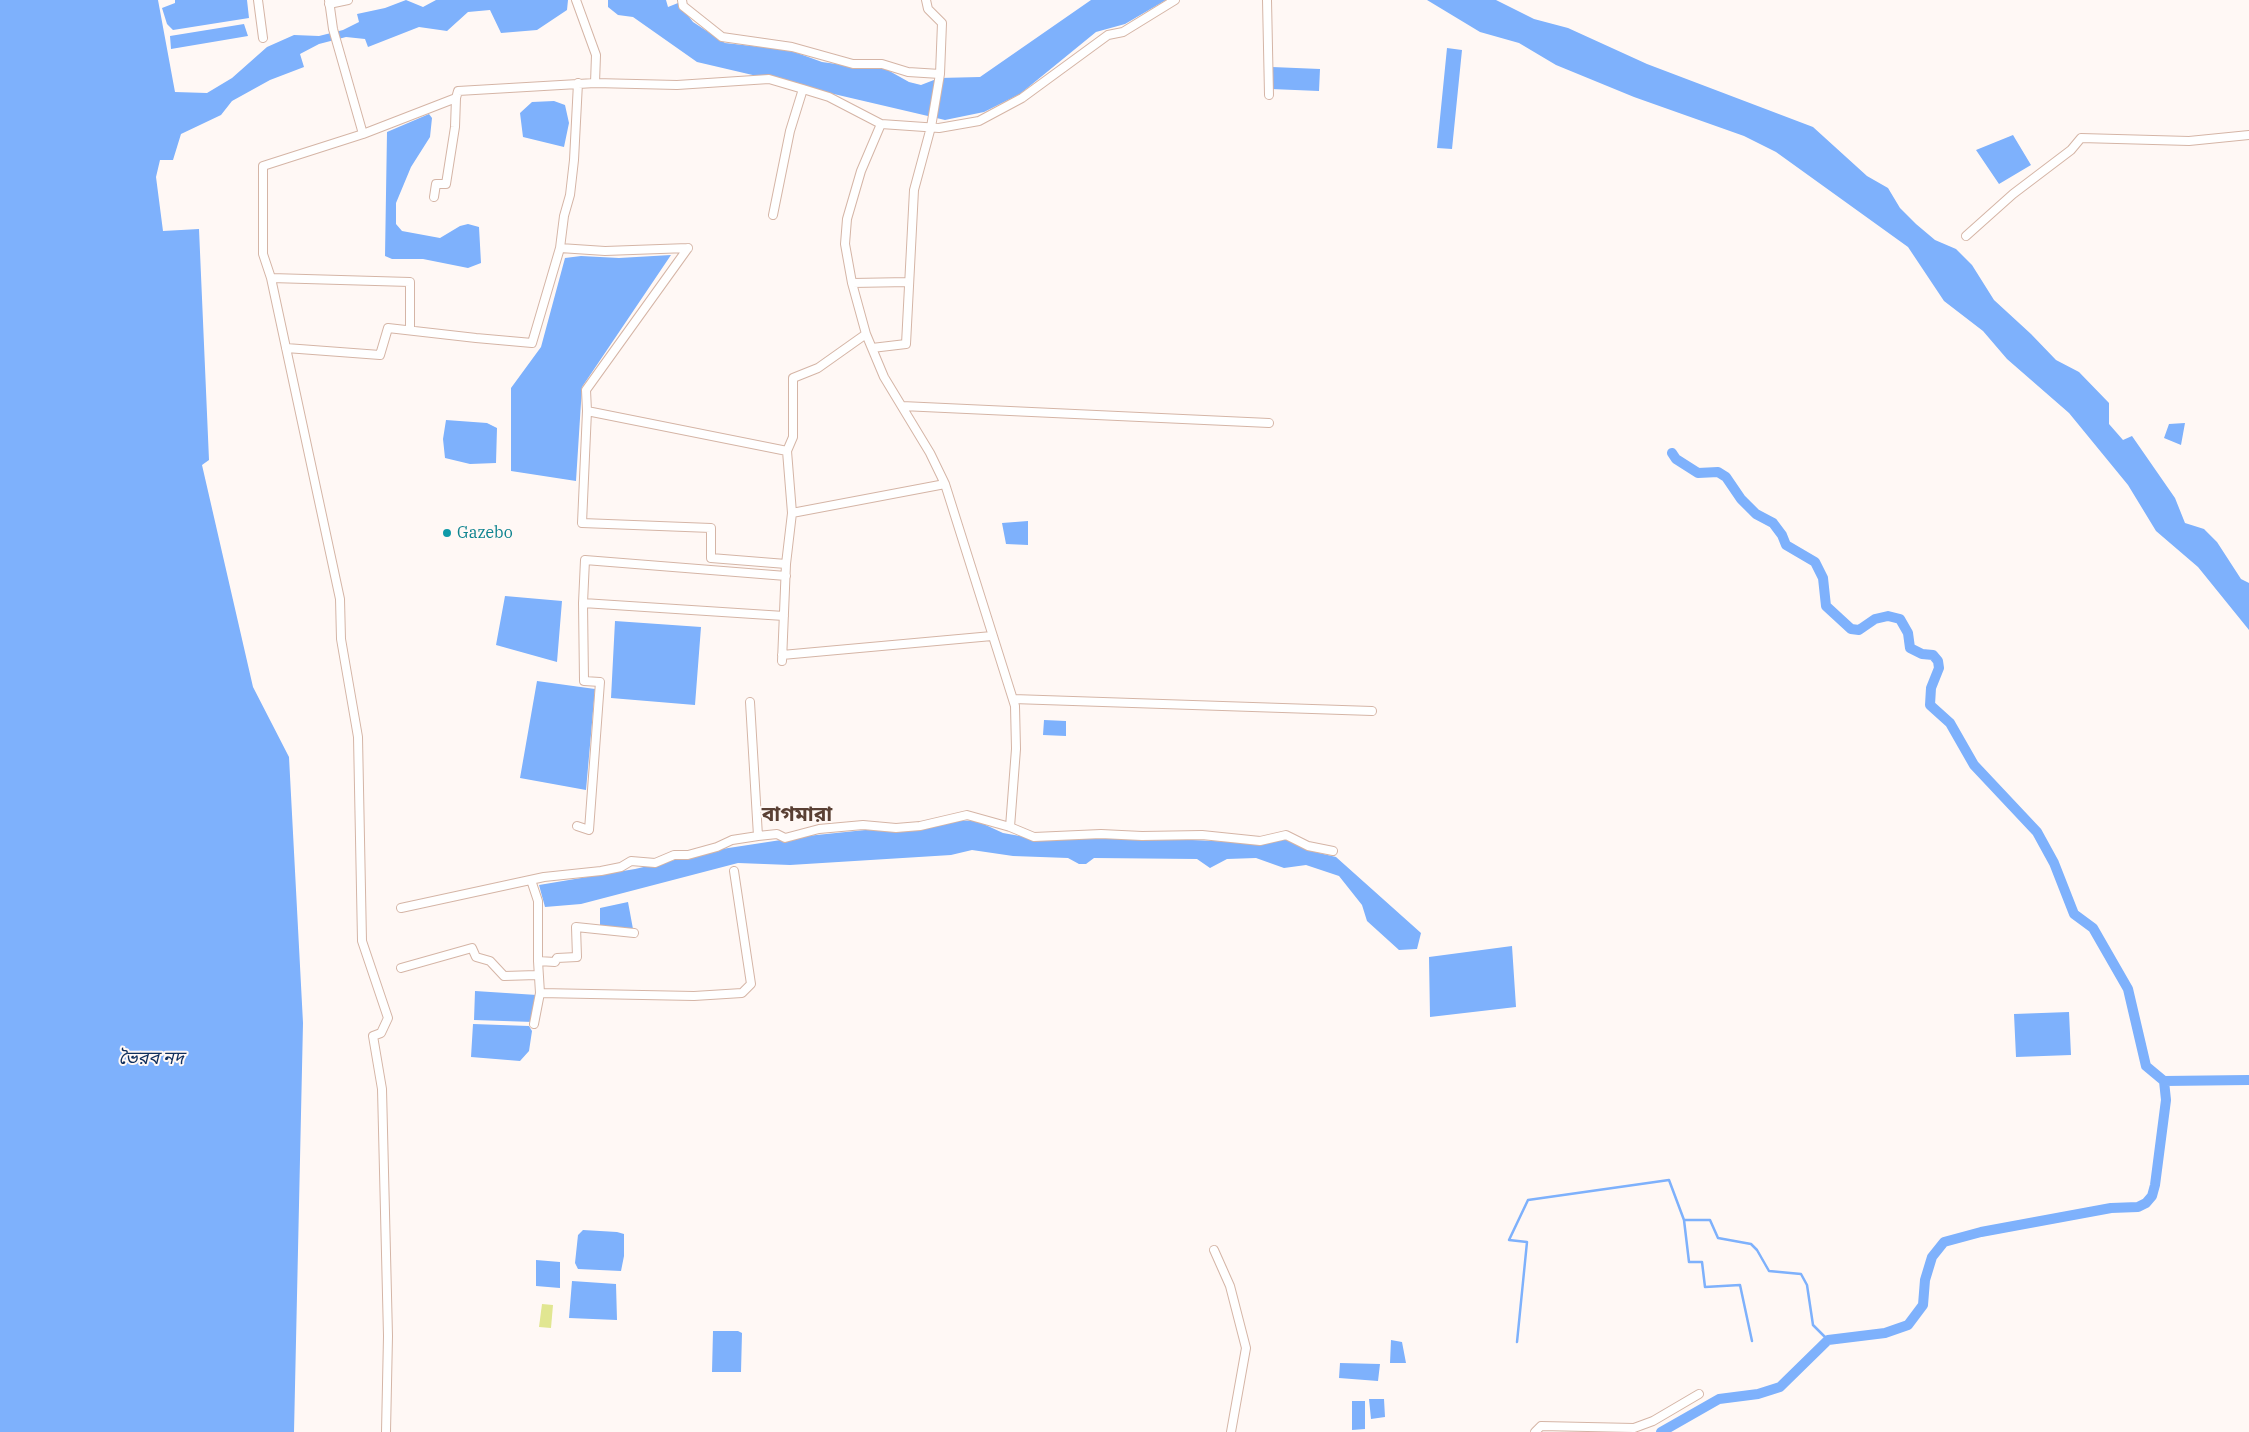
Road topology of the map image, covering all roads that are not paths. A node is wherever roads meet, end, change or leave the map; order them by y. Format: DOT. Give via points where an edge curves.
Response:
graph roads {
  1 [pos="258,0"];
  2 [pos="348,0"];
  3 [pos="576,0"];
  4 [pos="682,0"];
  5 [pos="926,0"];
  6 [pos="1175,0"];
  7 [pos="1267,0"];
  8 [pos="329,2"];
  9 [pos="263,38"];
  10 [pos="940,76"];
  11 [pos="578,83"];
  12 [pos="595,83"];
  13 [pos="803,89"];
  14 [pos="1269,94"];
  15 [pos="456,98"];
  16 [pos="881,124"];
  17 [pos="931,124"];
  18 [pos="363,134"];
  19 [pos="2249,135"];
  20 [pos="434,197"];
  21 [pos="773,215"];
  22 [pos="1966,236"];
  23 [pos="560,248"];
  24 [pos="271,278"];
  25 [pos="852,282"];
  26 [pos="909,282"];
  27 [pos="410,330"];
  28 [pos="866,334"];
  29 [pos="286,348"];
  30 [pos="872,348"];
  31 [pos="902,406"];
  32 [pos="587,411"];
  33 [pos="1269,423"];
  34 [pos="787,451"];
  35 [pos="945,484"];
  36 [pos="792,513"];
  37 [pos="786,564"];
  38 [pos="786,576"];
  39 [pos="584,603"];
  40 [pos="784,616"];
  41 [pos="992,636"];
  42 [pos="1013,699"];
  43 [pos="750,702"];
  44 [pos="1372,711"];
  45 [pos="577,826"];
  46 [pos="1010,827"];
  47 [pos="758,836"];
  48 [pos="1333,851"];
  49 [pos="734,870"];
  50 [pos="531,880"];
  51 [pos="401,908"];
  52 [pos="634,933"];
  53 [pos="538,961"];
  54 [pos="401,968"];
  55 [pos="537,975"];
  56 [pos="540,993"];
  57 [pos="534,1024"];
  58 [pos="1214,1250"];
  59 [pos="1699,1394"];
  60 [pos="386,1432"];
  61 [pos="1231,1432"];
  62 [pos="1535,1432"];
  1 -- 9 [label="street"];
  2 -- 8 [label="street"];
  3 -- 12 [label="street" via="596,55"];
  4 -- 10 [label="street" via="683,6 722,37 792,47 853,64 882,64 908,72"];
  5 -- 10 [label="street" via="928,9 942,23"];
  6 -- 17 [label="street" via="1123,32 1108,35 1022,98 979,122 957,127"];
  7 -- 14 [label="street"];
  8 -- 18 [label="street" via="332,29"];
  10 -- 17 [label="street"];
  11 -- 12 [label="street"];
  11 -- 15 [label="street" via="458,91"];
  11 -- 23 [label="street" via="574,172"];
  12 -- 13 [label="street" via="677,84 769,79"];
  13 -- 16 [label="street" via="829,97"];
  13 -- 21 [label="street" via="790,131"];
  15 -- 18 [label="street"];
  15 -- 20 [label="street" via="446,184 436,184"];
  16 -- 17 [label="street"];
  16 -- 25 [label="street" via="861,170 847,219 845,244"];
  17 -- 26 [label="street" via="914,190"];
  18 -- 24 [label="street" via="263,166 263,254"];
  19 -- 22 [label="street" via="2189,140 2082,138"];
  23 -- 27 [label="street" via="532,342"];
  23 -- 32 [label="street" via="605,251 688,248 586,390"];
  24 -- 27 [label="street" via="410,282"];
  24 -- 29 [label="street"];
  25 -- 26 [label="street"];
  25 -- 28 [label="street"];
  26 -- 30 [label="street" via="906,344"];
  27 -- 29 [label="street" via="388,328 380,354"];
  28 -- 30 [label="street"];
  28 -- 34 [label="street" via="818,368 793,378 793,437"];
  29 -- 60 [label="street" via="340,599 341,638 358,737 362,941 388,1018 381,1033 373,1036 382,1089 388,1336"];
  30 -- 31 [label="street" via="884,377"];
  31 -- 33 [label="street"];
  31 -- 35 [label="street"];
  32 -- 34 [label="street"];
  32 -- 37 [label="street" via="582,523 711,528 711,558"];
  34 -- 36 [label="street"];
  35 -- 36 [label="street"];
  35 -- 41 [label="street"];
  36 -- 37 [label="street"];
  37 -- 38 [label="street"];
  38 -- 39 [label="street" via="585,560"];
  38 -- 40 [label="street"];
  39 -- 40 [label="street"];
  39 -- 45 [label="street" via="584,681 600,682 589,830"];
  40 -- 41 [label="street" via="782,658"];
  41 -- 42 [label="street"];
  42 -- 44 [label="street"];
  42 -- 46 [label="street" via="1016,749"];
  43 -- 47 [label="street"];
  46 -- 47 [label="street" via="967,816 896,828 863,825 820,829 785,838 777,834"];
  46 -- 48 [label="street" via="1045,838 1101,834 1202,835 1260,841 1286,835 1308,846"];
  47 -- 50 [label="street" via="732,840 688,855 674,855 655,863 631,861 621,867 601,871"];
  49 -- 56 [label="street" via="751,984 742,994"];
  50 -- 51 [label="street"];
  50 -- 53 [label="street" via="538,901"];
  52 -- 53 [label="street" via="576,927 577,956 556,958 555,962"];
  53 -- 55 [label="street"];
  54 -- 55 [label="street" via="472,948 476,957 490,961 504,976"];
  55 -- 56 [label="street"];
  56 -- 57 [label="street"];
  58 -- 61 [label="street" via="1230,1286 1246,1348"];
  59 -- 62 [label="street" via="1653,1421 1634,1428 1541,1426"];
}
